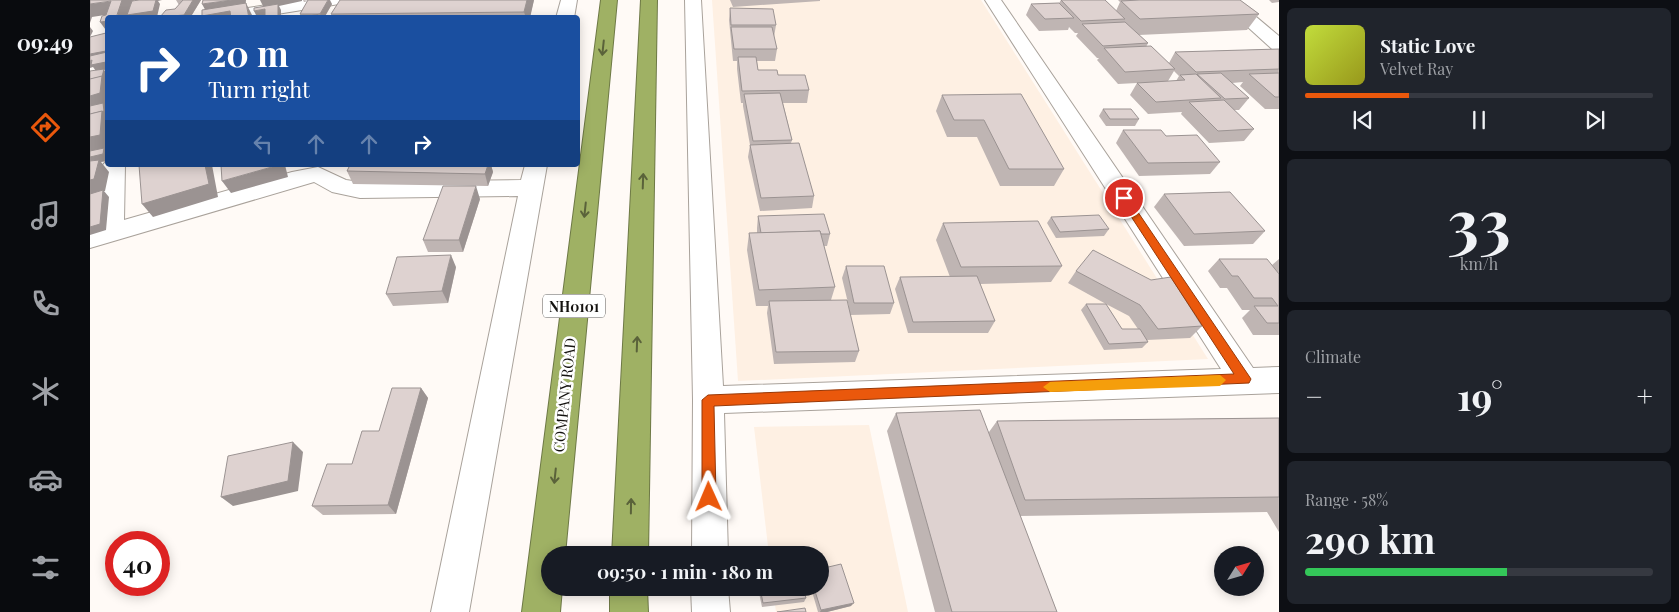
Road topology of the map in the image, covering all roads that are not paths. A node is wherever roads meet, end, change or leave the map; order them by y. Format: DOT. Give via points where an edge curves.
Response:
graph roads {
  1 [pos="333,0"];
  2 [pos="350,0"];
  3 [pos="569,0"];
  4 [pos="609,0"];
  5 [pos="649,0"];
  6 [pos="693,0"];
  7 [pos="993,0"];
  8 [pos="1226,0"];
  9 [pos="235,15"];
  10 [pos="339,15"];
  11 [pos="566,15"];
  12 [pos="1279,45"];
  13 [pos="114,167"];
  14 [pos="534,176"];
  15 [pos="100,236"];
  16 [pos="1244,379"];
  17 [pos="1279,380"];
  18 [pos="708,400"];
  19 [pos="630,546"];
  20 [pos="710,546"];
  21 [pos="629,596"];
  22 [pos="710,596"];
  23 [pos="450,612"];
  24 [pos="541,612"];
  25 [pos="629,612"];
  26 [pos="711,612"];
  1 -- 9 [label="street"];
  2 -- 10 [label="street"];
  3 -- 11 [label="street"];
  4 -- 24 [label="highway, COMPANY ROAD / NH0101, one-way"];
  19 -- 5 [label="highway, one-way"];
  6 -- 18 [label="street"];
  7 -- 16 [label="street"];
  8 -- 12 [label="street"];
  13 -- 15 [label="street"];
  14 -- 15 [label="street" via="360,190 340,187 318,174 300,176"];
  14 -- 23 [label="street"];
  16 -- 17 [label="street"];
  16 -- 18 [label="street"];
  18 -- 20 [label="street"];
  21 -- 25 [label="highway"];
  22 -- 26 [label="street"];
}
